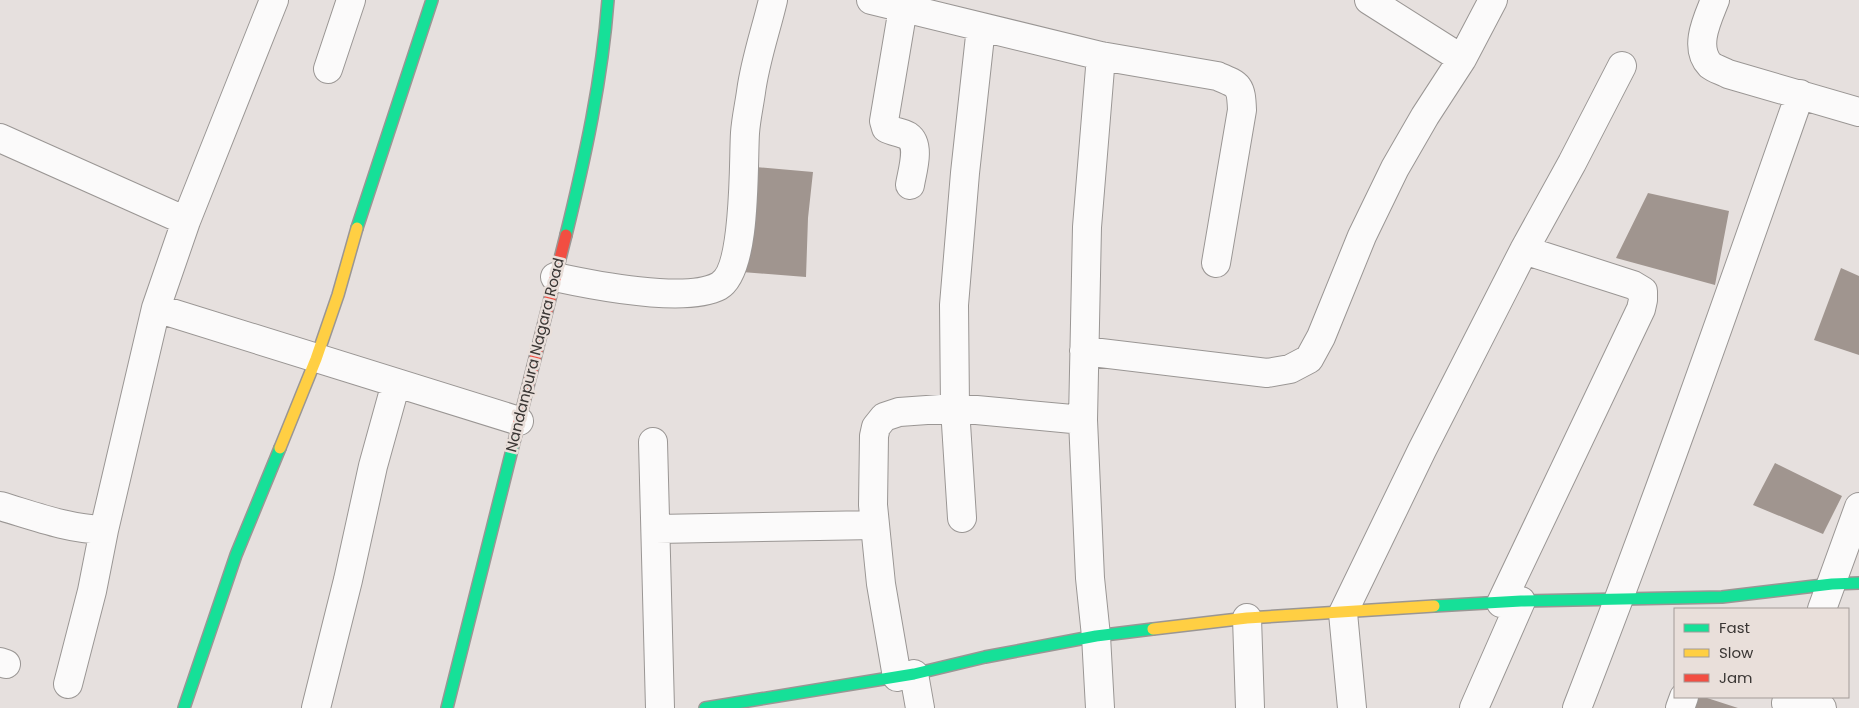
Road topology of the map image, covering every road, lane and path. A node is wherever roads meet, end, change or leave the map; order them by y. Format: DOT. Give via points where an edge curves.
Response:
graph roads {
  1 [pos="274,0"];
  2 [pos="350,0"];
  3 [pos="432,0"];
  4 [pos="608,0"];
  5 [pos="773,0"];
  6 [pos="871,0"];
  7 [pos="1369,0"];
  8 [pos="1493,0"];
  9 [pos="1715,0"];
  10 [pos="903,8"];
  11 [pos="981,27"];
  12 [pos="1101,56"];
  13 [pos="1462,59"];
  14 [pos="1622,66"];
  15 [pos="328,69"];
  16 [pos="1800,94"];
  17 [pos="1859,112"];
  18 [pos="0,138"];
  19 [pos="910,185"];
  20 [pos="186,220"];
  21 [pos="1524,250"];
  22 [pos="1216,263"];
  23 [pos="555,277"];
  24 [pos="156,308"];
  25 [pos="1084,352"];
  26 [pos="316,359"];
  27 [pos="396,383"];
  28 [pos="955,408"];
  29 [pos="1083,420"];
  30 [pos="519,421"];
  31 [pos="653,442"];
  32 [pos="0,506"];
  33 [pos="1859,507"];
  34 [pos="962,518"];
  35 [pos="875,525"];
  36 [pos="656,529"];
  37 [pos="104,530"];
  38 [pos="1832,584"];
  39 [pos="1859,584"];
  40 [pos="1619,600"];
  41 [pos="1511,602"];
  42 [pos="1720,603"];
  43 [pos="1822,608"];
  44 [pos="1343,613"];
  45 [pos="1247,618"];
  46 [pos="1096,636"];
  47 [pos="906,675"];
  48 [pos="68,684"];
  49 [pos="1787,702"];
  50 [pos="184,708"];
  51 [pos="316,708"];
  52 [pos="447,708"];
  53 [pos="660,708"];
  54 [pos="704,708"];
  55 [pos="920,708"];
  56 [pos="1100,708"];
  57 [pos="1250,708"];
  58 [pos="1352,708"];
  59 [pos="1474,708"];
  60 [pos="1577,708"];
  61 [pos="1822,708"];
  1 -- 20 [label="street"];
  2 -- 15 [label="street"];
  3 -- 26 [label="street"];
  4 -- 23 [label="street, Nandanpura Nagara Road" via="593,118"];
  5 -- 23 [label="street" via="751,89 745,134 740,237 732,269 720,285 702,292 658,292 607,288"];
  6 -- 10 [label="street"];
  7 -- 13 [label="street"];
  8 -- 13 [label="street"];
  9 -- 16 [label="street" via="1704,26 1702,49 1710,65 1728,74"];
  10 -- 11 [label="street"];
  10 -- 19 [label="street" via="884,121 886,128 906,135 915,147"];
  11 -- 12 [label="street"];
  11 -- 28 [label="street" via="954,306"];
  12 -- 22 [label="street" via="1217,76 1235,84 1242,92 1242,110"];
  12 -- 25 [label="street" via="1087,226"];
  13 -- 25 [label="street" via="1395,168 1309,359 1290,369 1267,373"];
  14 -- 21 [label="street"];
  16 -- 17 [label="street"];
  16 -- 40 [label="street"];
  18 -- 20 [label="street"];
  20 -- 24 [label="street"];
  21 -- 41 [label="street" via="1633,285 1643,291 1643,300"];
  21 -- 44 [label="street"];
  23 -- 30 [label="street, Nandanpura Nagara Road"];
  24 -- 26 [label="street"];
  24 -- 37 [label="street"];
  25 -- 29 [label="street"];
  26 -- 27 [label="street"];
  26 -- 50 [label="street" via="236,555"];
  27 -- 30 [label="street"];
  27 -- 51 [label="street"];
  28 -- 29 [label="street"];
  28 -- 34 [label="street"];
  28 -- 35 [label="street" via="899,412 884,417 876,426"];
  29 -- 46 [label="street" via="1090,578"];
  30 -- 52 [label="street, Nandanpura Nagara Road"];
  31 -- 36 [label="street"];
  32 -- 37 [label="street" via="65,526"];
  33 -- 38 [label="street"];
  35 -- 36 [label="street"];
  35 -- 47 [label="street" via="881,584"];
  36 -- 53 [label="street"];
  37 -- 48 [label="street"];
  38 -- 39 [label="street"];
  38 -- 42 [label="street"];
  38 -- 43 [label="street"];
  40 -- 41 [label="street"];
  40 -- 42 [label="street"];
  40 -- 60 [label="street"];
  41 -- 44 [label="street"];
  41 -- 59 [label="street"];
  44 -- 45 [label="street"];
  44 -- 58 [label="street"];
  45 -- 46 [label="street"];
  45 -- 57 [label="street"];
  46 -- 47 [label="street"];
  46 -- 56 [label="street"];
  47 -- 54 [label="street"];
  47 -- 55 [label="street"];
  49 -- 61 [label="street"];
}
